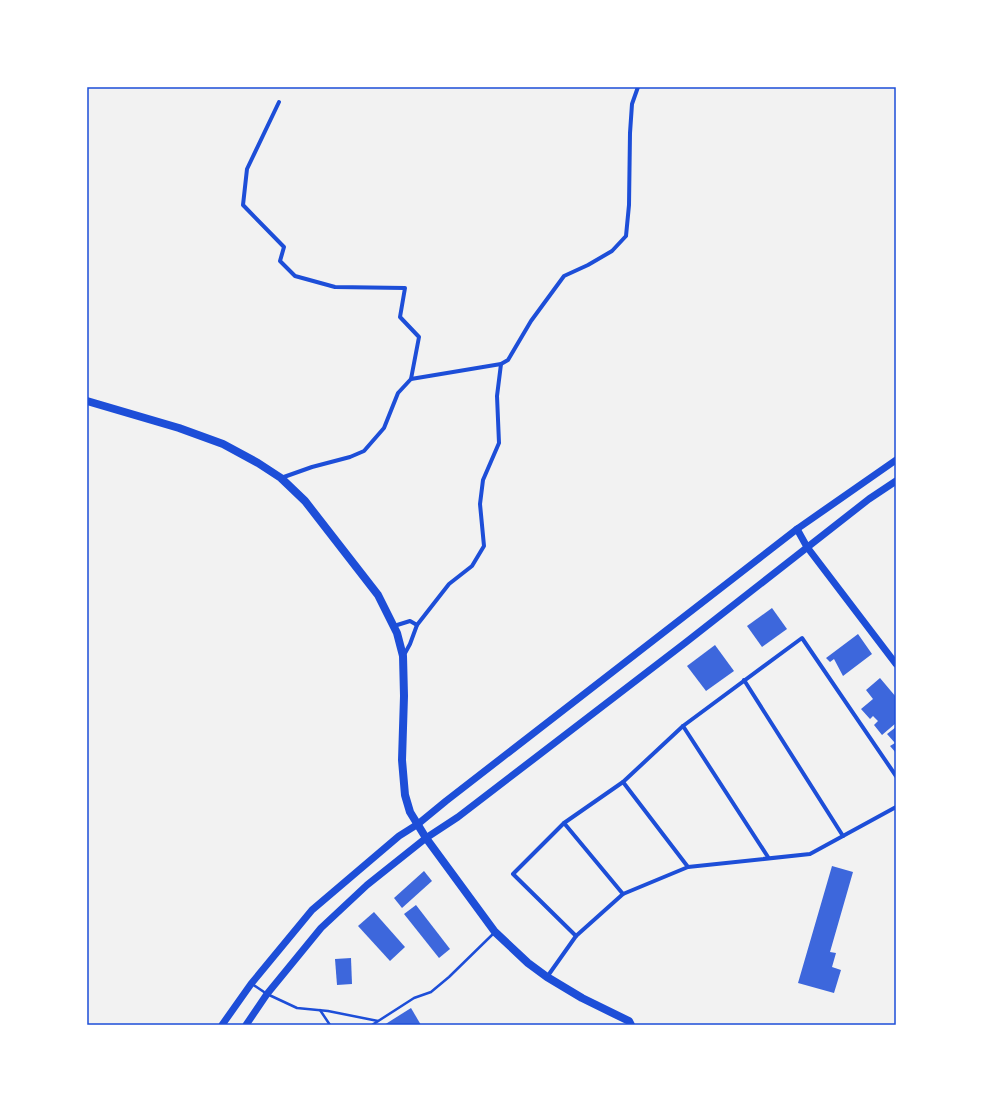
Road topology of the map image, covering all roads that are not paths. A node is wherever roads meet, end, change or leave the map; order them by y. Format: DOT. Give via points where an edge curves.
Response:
graph roads {
  1 [pos="638,87"];
  2 [pos="279,102"];
  3 [pos="501,364"];
  4 [pos="412,379"];
  5 [pos="87,401"];
  6 [pos="896,460"];
  7 [pos="281,478"];
  8 [pos="896,480"];
  9 [pos="797,529"];
  10 [pos="807,548"];
  11 [pos="417,625"];
  12 [pos="394,626"];
  13 [pos="403,656"];
  14 [pos="896,664"];
  15 [pos="744,680"];
  16 [pos="683,726"];
  17 [pos="896,776"];
  18 [pos="623,782"];
  19 [pos="896,807"];
  20 [pos="564,823"];
  21 [pos="418,824"];
  22 [pos="843,836"];
  23 [pos="426,838"];
  24 [pos="768,857"];
  25 [pos="688,867"];
  26 [pos="623,894"];
  27 [pos="495,932"];
  28 [pos="576,936"];
  29 [pos="547,977"];
  30 [pos="251,984"];
  31 [pos="267,994"];
  32 [pos="320,1010"];
  33 [pos="378,1021"];
  34 [pos="222,1025"];
  35 [pos="246,1025"];
  36 [pos="330,1025"];
  37 [pos="372,1025"];
  38 [pos="631,1025"];
  1 -- 3 [label="street" via="632,104 630,198 626,236 612,251 564,276 531,321 508,360"];
  2 -- 4 [label="street" via="247,169 243,206 284,247 280,261 295,276 335,287 405,288 400,318 419,337"];
  3 -- 4 [label="street"];
  3 -- 11 [label="street" via="497,396 499,443 484,480 480,504 484,546 472,566 449,584"];
  4 -- 7 [label="street" via="398,393 384,428 364,451"];
  5 -- 7 [label="main road" via="223,444 258,462"];
  6 -- 9 [label="street"];
  7 -- 12 [label="main road" via="305,500 378,595"];
  8 -- 10 [label="street"];
  9 -- 10 [label="street"];
  9 -- 21 [label="street"];
  10 -- 14 [label="street"];
  10 -- 23 [label="street" via="497,787"];
  11 -- 12 [label="street" via="410,621"];
  11 -- 13 [label="street"];
  12 -- 13 [label="main road"];
  13 -- 21 [label="main road" via="402,760 405,795 410,812"];
  15 -- 16 [label="street"];
  15 -- 17 [label="street" via="802,638"];
  15 -- 22 [label="street"];
  16 -- 18 [label="street"];
  16 -- 24 [label="street"];
  18 -- 20 [label="street"];
  18 -- 25 [label="street"];
  19 -- 22 [label="street"];
  20 -- 26 [label="street"];
  20 -- 28 [label="street" via="513,874"];
  21 -- 23 [label="main road"];
  21 -- 30 [label="street" via="399,836 312,910"];
  22 -- 24 [label="street" via="810,854"];
  23 -- 27 [label="main road"];
  23 -- 31 [label="street" via="367,885 321,928"];
  24 -- 25 [label="street"];
  25 -- 26 [label="street"];
  26 -- 28 [label="street"];
  27 -- 29 [label="main road"];
  27 -- 33 [label="lane" via="431,992 414,998"];
  28 -- 29 [label="street"];
  29 -- 38 [label="main road" via="629,1021"];
  30 -- 31 [label="lane"];
  30 -- 34 [label="street"];
  31 -- 32 [label="lane" via="297,1008"];
  31 -- 35 [label="street"];
  32 -- 33 [label="lane"];
  32 -- 36 [label="lane"];
  33 -- 37 [label="lane"];
}
